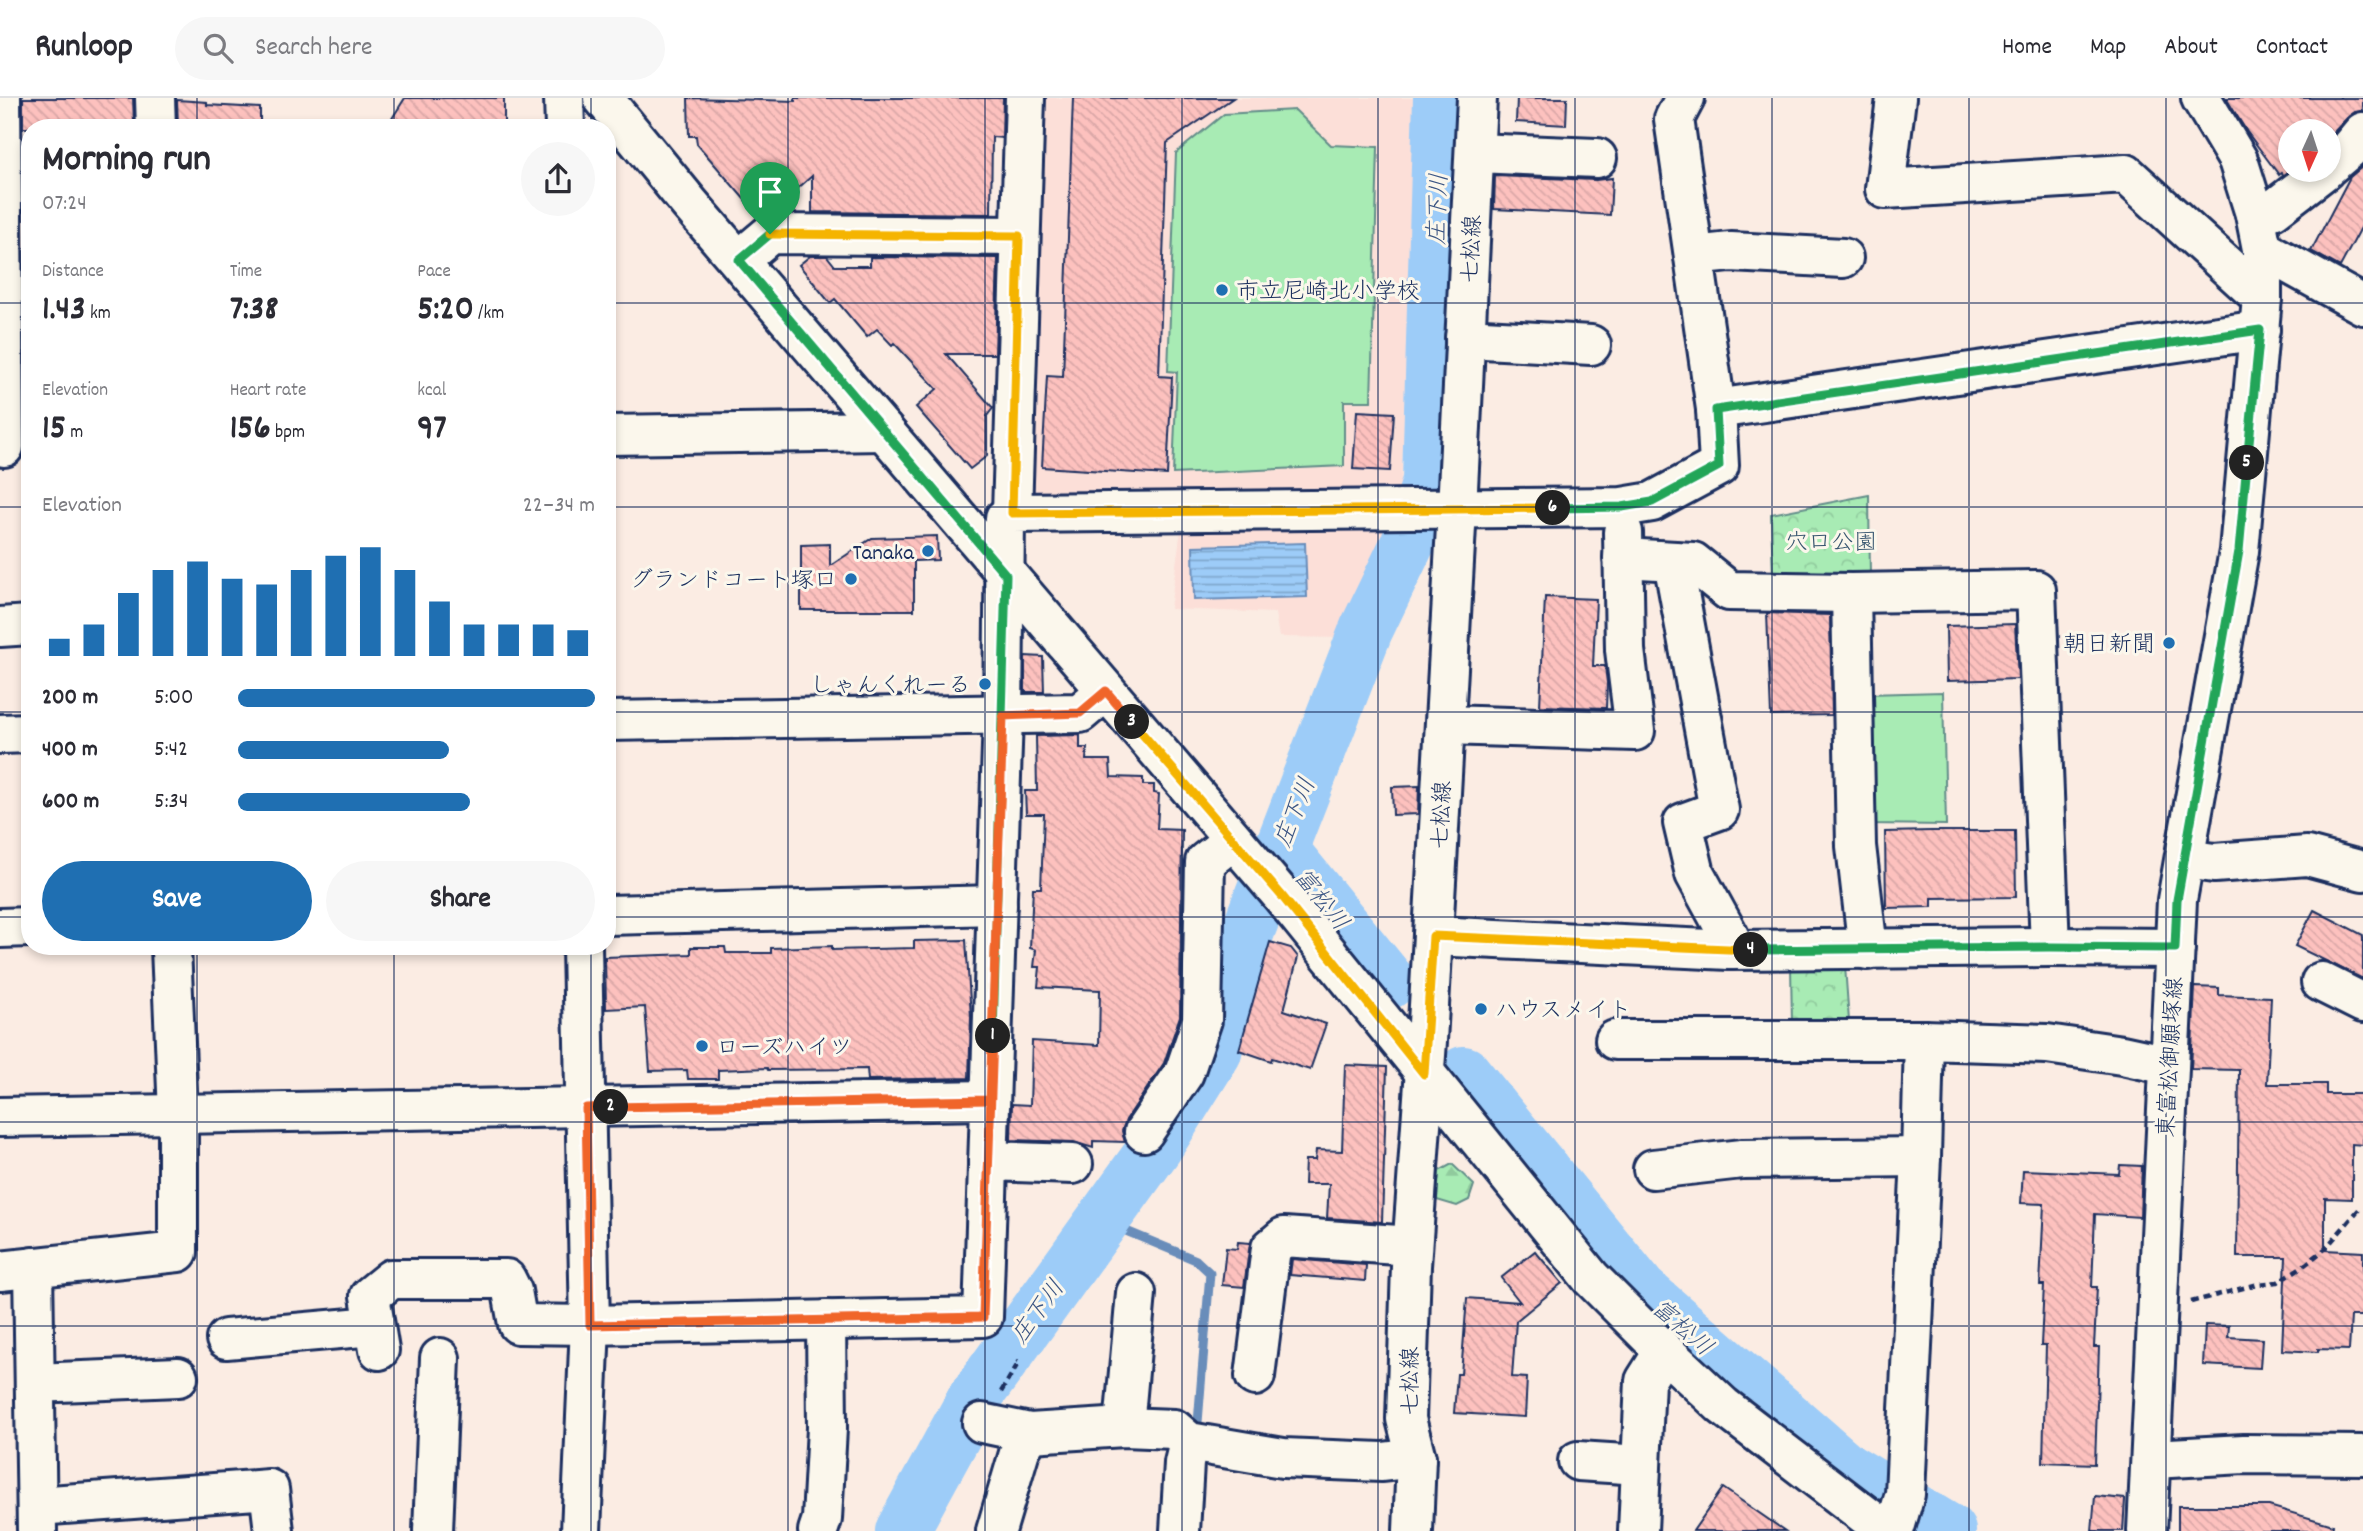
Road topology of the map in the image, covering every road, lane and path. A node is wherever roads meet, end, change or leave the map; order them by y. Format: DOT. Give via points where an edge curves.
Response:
graph roads {
  1 [pos="1,98"];
  2 [pos="155,98"];
  3 [pos="564,98"];
  4 [pos="603,98"];
  5 [pos="1025,98"];
  6 [pos="1477,98"];
  7 [pos="1685,98"];
  8 [pos="1896,98"];
  9 [pos="2200,98"];
  10 [pos="156,119"];
  11 [pos="565,119"];
  12 [pos="2363,132"];
  13 [pos="1476,153"];
  14 [pos="2342,155"];
  15 [pos="1598,158"];
  16 [pos="2309,182"];
  17 [pos="2258,232"];
  18 [pos="1019,236"];
  19 [pos="754,247"];
  20 [pos="1694,256"];
  21 [pos="1843,258"];
  22 [pos="2363,305"];
  23 [pos="2261,314"];
  24 [pos="1465,338"];
  25 [pos="1591,345"];
  26 [pos="1716,410"];
  27 [pos="884,431"];
  28 [pos="616,435"];
  29 [pos="11,447"];
  30 [pos="1622,507"];
  31 [pos="1446,509"];
  32 [pos="1007,537"];
  33 [pos="1623,558"];
  34 [pos="1673,561"];
  35 [pos="1851,593"];
  36 [pos="21,626"];
  37 [pos="0,627"];
  38 [pos="1106,691"];
  39 [pos="1003,716"];
  40 [pos="616,721"];
  41 [pos="1445,725"];
  42 [pos="0,733"];
  43 [pos="21,733"];
  44 [pos="1238,846"];
  45 [pos="2186,859"];
  46 [pos="2363,871"];
  47 [pos="997,905"];
  48 [pos="616,915"];
  49 [pos="21,927"];
  50 [pos="0,928"];
  51 [pos="1433,936"];
  52 [pos="2050,947"];
  53 [pos="2175,948"];
  54 [pos="1730,950"];
  55 [pos="1868,950"];
  56 [pos="172,955"];
  57 [pos="583,955"];
  58 [pos="2321,982"];
  59 [pos="2363,1003"];
  60 [pos="1615,1040"];
  61 [pos="1933,1040"];
  62 [pos="2168,1065"];
  63 [pos="1424,1074"];
  64 [pos="990,1100"];
  65 [pos="586,1108"];
  66 [pos="178,1114"];
  67 [pos="0,1116"];
  68 [pos="1144,1132"];
  69 [pos="1921,1157"];
  70 [pos="988,1161"];
  71 [pos="1073,1164"];
  72 [pos="1653,1169"];
  73 [pos="2361,1207"];
  74 [pos="1412,1246"];
  75 [pos="17,1269"];
  76 [pos="1136,1293"];
  77 [pos="2188,1303"];
  78 [pos="826,1320"];
  79 [pos="590,1325"];
  80 [pos="226,1339"];
  81 [pos="1664,1351"];
  82 [pos="440,1358"];
  83 [pos="1255,1376"];
  84 [pos="178,1377"];
  85 [pos="35,1383"];
  86 [pos="982,1423"];
  87 [pos="1124,1427"];
  88 [pos="1030,1433"];
  89 [pos="1196,1444"];
  90 [pos="2363,1455"];
  91 [pos="1416,1458"];
  92 [pos="2152,1459"];
  93 [pos="1578,1461"];
  94 [pos="1641,1465"];
  95 [pos="1896,1517"];
  96 [pos="37,1519"];
  97 [pos="274,1531"];
  98 [pos="433,1531"];
  99 [pos="581,1531"];
  100 [pos="818,1531"];
  101 [pos="996,1531"];
  102 [pos="1180,1531"];
  103 [pos="1413,1531"];
  104 [pos="1638,1531"];
  105 [pos="2147,1531"];
  1 -- 29 [label="street"];
  2 -- 10 [label="street"];
  3 -- 11 [label="street"];
  4 -- 19 [label="street"];
  5 -- 18 [label="street"];
  6 -- 13 [label="street, 七松線"];
  7 -- 20 [label="street" via="1674,119"];
  8 -- 23 [label="street" via="1885,190 2126,174"];
  9 -- 17 [label="street, 東富松御願塚線" via="2238,160"];
  12 -- 14 [label="street"];
  13 -- 15 [label="street"];
  13 -- 24 [label="street, 七松線"];
  16 -- 17 [label="street" via="2273,210"];
  17 -- 22 [label="street"];
  17 -- 23 [label="street, 東富松御願塚線"];
  18 -- 19 [label="street"];
  18 -- 32 [label="street"];
  19 -- 27 [label="street"];
  20 -- 21 [label="street" via="1731,252"];
  20 -- 26 [label="street"];
  23 -- 26 [label="street"];
  23 -- 45 [label="street, 東富松御願塚線" via="2239,551"];
  24 -- 25 [label="street"];
  24 -- 31 [label="street, 七松線"];
  26 -- 30 [label="street" via="1719,466 1652,502"];
  27 -- 28 [label="street"];
  27 -- 32 [label="street"];
  30 -- 31 [label="street"];
  30 -- 33 [label="street"];
  31 -- 32 [label="street"];
  31 -- 41 [label="street, 七松線"];
  32 -- 38 [label="street"];
  32 -- 39 [label="street"];
  33 -- 34 [label="street"];
  33 -- 41 [label="street" via="1625,650 1635,731"];
  34 -- 35 [label="street" via="1693,562 1729,591"];
  34 -- 54 [label="street" via="1719,810 1684,823 1695,874 1729,936"];
  35 -- 52 [label="street" via="2036,590"];
  35 -- 55 [label="street" via="1856,846"];
  36 -- 37 [label="street"];
  38 -- 39 [label="street" via="1080,713"];
  38 -- 44 [label="street"];
  39 -- 40 [label="street"];
  39 -- 47 [label="street"];
  41 -- 51 [label="street, 七松線"];
  42 -- 43 [label="street"];
  44 -- 63 [label="street"];
  44 -- 68 [label="street" via="1205,862 1202,1020 1184,1073"];
  45 -- 46 [label="street" via="2214,863 2307,856"];
  45 -- 53 [label="street, 東富松御願塚線" via="2177,900"];
  47 -- 48 [label="street"];
  47 -- 64 [label="street"];
  49 -- 50 [label="street"];
  51 -- 54 [label="street"];
  51 -- 63 [label="street, 七松線"];
  52 -- 53 [label="street"];
  52 -- 55 [label="street"];
  53 -- 62 [label="street, 東富松御願塚線"];
  54 -- 55 [label="street"];
  56 -- 66 [label="street"];
  57 -- 65 [label="street"];
  58 -- 59 [label="street"];
  60 -- 61 [label="street"];
  61 -- 62 [label="street" via="2047,1044"];
  61 -- 69 [label="street"];
  62 -- 92 [label="street, 東富松御願塚線"];
  63 -- 74 [label="street, 七松線"];
  63 -- 81 [label="street" via="1591,1278"];
  64 -- 65 [label="street"];
  64 -- 70 [label="street"];
  65 -- 66 [label="street"];
  65 -- 79 [label="street"];
  66 -- 67 [label="street"];
  66 -- 75 [label="street" via="178,1252"];
  69 -- 72 [label="street" via="1742,1159"];
  69 -- 95 [label="street"];
  70 -- 71 [label="street"];
  70 -- 78 [label="street" via="983,1317"];
  73 -- 77 [label="path" via="2325,1249 2278,1282"];
  74 -- 83 [label="street" via="1284,1237 1270,1248"];
  74 -- 91 [label="street, 七松線" via="1406,1419"];
  75 -- 85 [label="street"];
  76 -- 87 [label="street"];
  78 -- 79 [label="street"];
  78 -- 100 [label="street" via="827,1428"];
  79 -- 80 [label="street" via="518,1324 506,1279 391,1279 370,1296 376,1338"];
  79 -- 99 [label="street"];
  81 -- 94 [label="street" via="1645,1381"];
  81 -- 95 [label="street" via="1723,1406"];
  82 -- 98 [label="street"];
  84 -- 85 [label="street"];
  85 -- 96 [label="street"];
  86 -- 88 [label="street"];
  87 -- 88 [label="street"];
  87 -- 89 [label="street" via="1174,1429"];
  88 -- 101 [label="street" via="1020,1450"];
  89 -- 91 [label="street" via="1283,1458 1382,1462"];
  89 -- 102 [label="street" via="1184,1463"];
  90 -- 92 [label="street"];
  91 -- 103 [label="street, 七松線"];
  92 -- 105 [label="street, 東富松御願塚線"];
  93 -- 94 [label="street"];
  94 -- 104 [label="street"];
  96 -- 97 [label="street" via="269,1489"];
}
